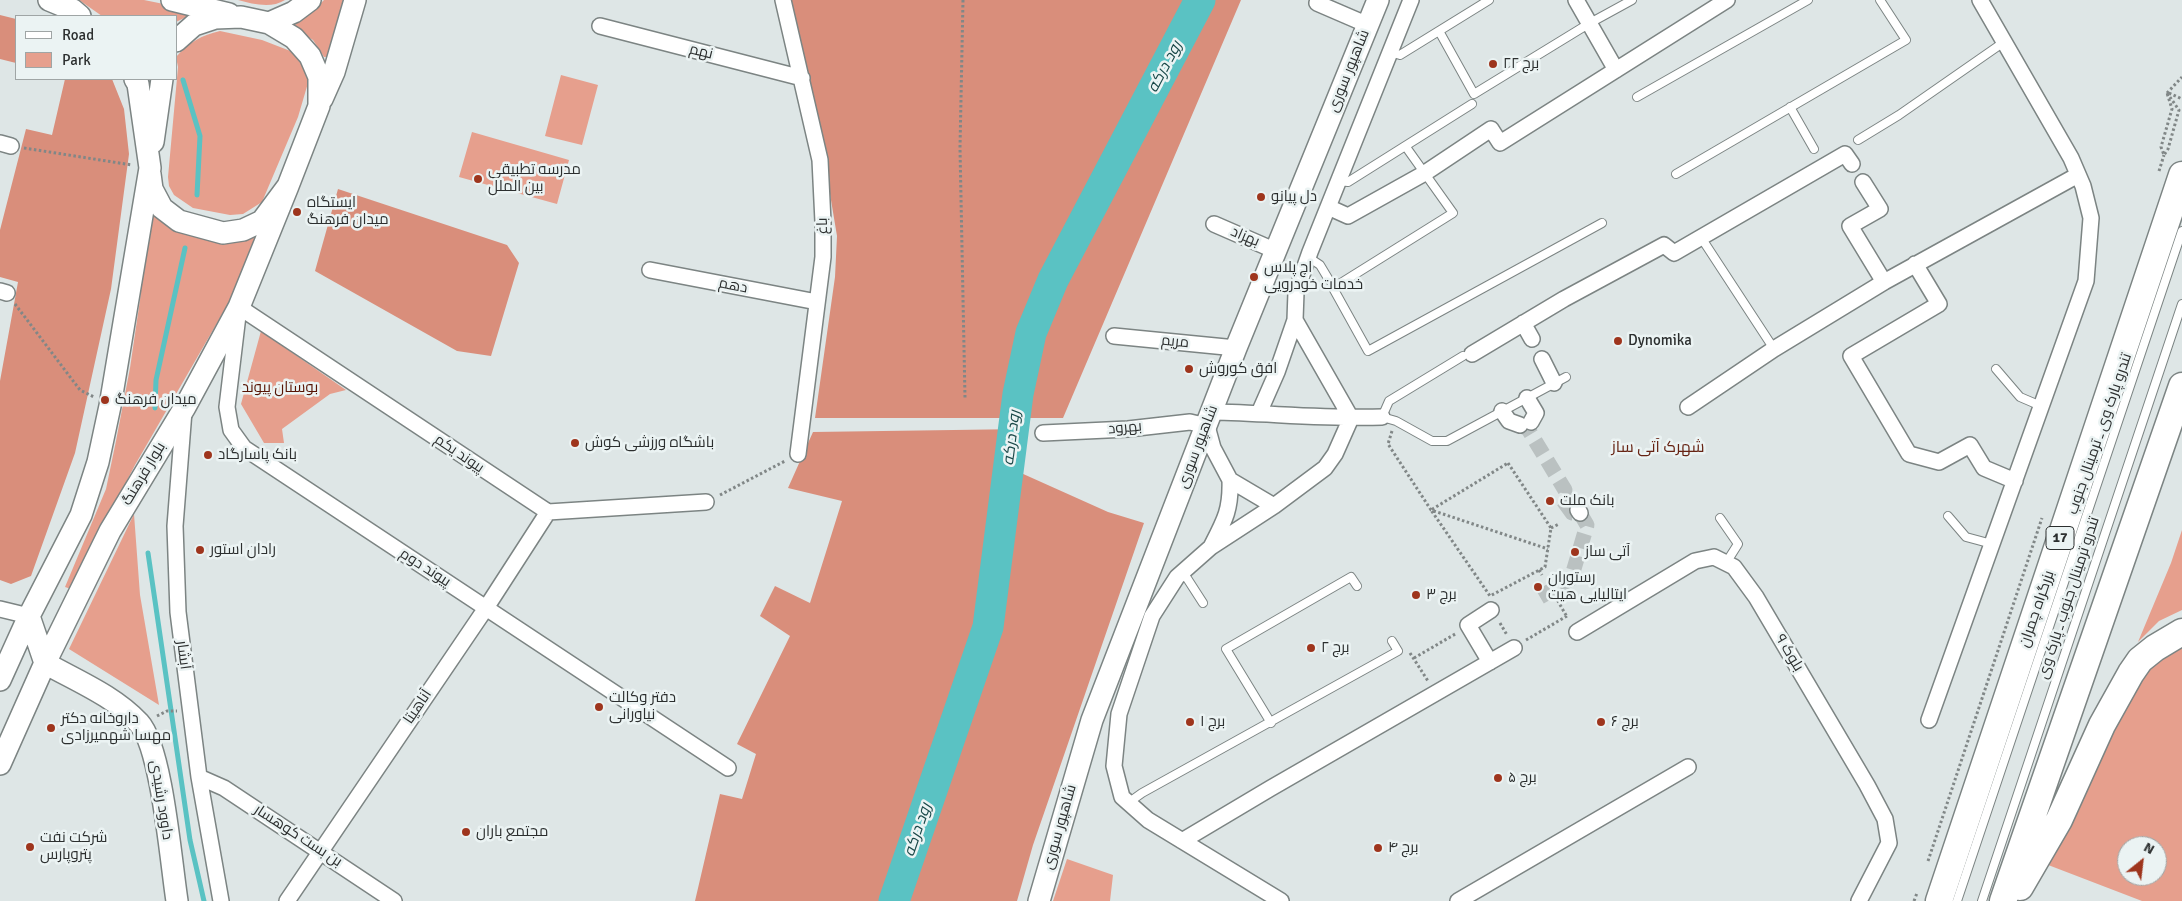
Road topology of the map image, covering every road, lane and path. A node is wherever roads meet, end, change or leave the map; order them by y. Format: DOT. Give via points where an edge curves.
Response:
graph roads {
  1 [pos="49,0"];
  2 [pos="172,0"];
  3 [pos="310,0"];
  4 [pos="355,0"];
  5 [pos="784,0"];
  6 [pos="963,0"];
  7 [pos="1378,0"];
  8 [pos="1411,0"];
  9 [pos="1489,0"];
  10 [pos="1576,0"];
  11 [pos="1632,0"];
  12 [pos="1727,0"];
  13 [pos="1808,0"];
  14 [pos="1880,0"];
  15 [pos="1980,0"];
  16 [pos="1317,3"];
  17 [pos="79,15"];
  18 [pos="241,16"];
  19 [pos="269,23"];
  20 [pos="1590,23"];
  21 [pos="1368,25"];
  22 [pos="600,26"];
  23 [pos="1439,31"];
  24 [pos="178,39"];
  25 [pos="2004,42"];
  26 [pos="1390,52"];
  27 [pos="1616,70"];
  28 [pos="2182,77"];
  29 [pos="802,78"];
  30 [pos="136,80"];
  31 [pos="162,80"];
  32 [pos="2167,93"];
  33 [pos="1637,97"];
  34 [pos="2182,99"];
  35 [pos="1472,104"];
  36 [pos="319,106"];
  37 [pos="1790,107"];
  38 [pos="1858,140"];
  39 [pos="6,145"];
  40 [pos="1406,147"];
  41 [pos="1814,149"];
  42 [pos="1852,164"];
  43 [pos="150,168"];
  44 [pos="1425,173"];
  45 [pos="1676,174"];
  46 [pos="2078,175"];
  47 [pos="2182,175"];
  48 [pos="1338,181"];
  49 [pos="1863,182"];
  50 [pos="288,186"];
  51 [pos="1328,207"];
  52 [pos="1602,223"];
  53 [pos="1214,224"];
  54 [pos="2182,231"];
  55 [pos="1704,242"];
  56 [pos="1276,251"];
  57 [pos="1308,257"];
  58 [pos="1915,264"];
  59 [pos="650,270"];
  60 [pos="1329,280"];
  61 [pos="1884,282"];
  62 [pos="4,292"];
  63 [pos="817,302"];
  64 [pos="2182,304"];
  65 [pos="239,307"];
  66 [pos="1295,320"];
  67 [pos="1524,323"];
  68 [pos="1114,336"];
  69 [pos="1532,339"];
  70 [pos="1236,348"];
  71 [pos="1774,350"];
  72 [pos="1468,355"];
  73 [pos="1542,359"];
  74 [pos="1996,369"];
  75 [pos="1560,380"];
  76 [pos="2182,386"];
  77 [pos="965,398"];
  78 [pos="1527,398"];
  79 [pos="110,406"];
  80 [pos="2041,406"];
  81 [pos="185,407"];
  82 [pos="1688,407"];
  83 [pos="1502,411"];
  84 [pos="1260,413"];
  85 [pos="1351,418"];
  86 [pos="1209,419"];
  87 [pos="1389,419"];
  88 [pos="1043,433"];
  89 [pos="798,454"];
  90 [pos="1230,480"];
  91 [pos="2015,481"];
  92 [pos="706,502"];
  93 [pos="1274,506"];
  94 [pos="1431,510"];
  95 [pos="548,512"];
  96 [pos="1948,516"];
  97 [pos="1720,518"];
  98 [pos="1559,524"];
  99 [pos="1551,528"];
  100 [pos="1992,544"];
  101 [pos="1211,547"];
  102 [pos="1548,550"];
  103 [pos="1726,563"];
  104 [pos="1539,570"];
  105 [pos="1183,572"];
  106 [pos="1542,575"];
  107 [pos="1357,586"];
  108 [pos="1555,596"];
  109 [pos="1203,603"];
  110 [pos="486,608"];
  111 [pos="0,609"];
  112 [pos="1492,610"];
  113 [pos="29,616"];
  114 [pos="1567,616"];
  115 [pos="1577,632"];
  116 [pos="2182,632"];
  117 [pos="1450,637"];
  118 [pos="1392,641"];
  119 [pos="1514,648"];
  120 [pos="1490,662"];
  121 [pos="45,663"];
  122 [pos="0,680"];
  123 [pos="1436,694"];
  124 [pos="1929,720"];
  125 [pos="1271,723"];
  126 [pos="0,764"];
  127 [pos="1688,767"];
  128 [pos="728,768"];
  129 [pos="198,777"];
  130 [pos="1128,803"];
  131 [pos="1182,841"];
  132 [pos="320,851"];
  133 [pos="177,901"];
  134 [pos="221,901"];
  135 [pos="287,901"];
  136 [pos="394,901"];
  137 [pos="1039,901"];
  138 [pos="1282,901"];
  139 [pos="1458,901"];
  140 [pos="1859,901"];
  141 [pos="1939,901"];
  142 [pos="1957,901"];
  143 [pos="1982,901"];
  144 [pos="2003,901"];
  145 [pos="2012,901"];
  1 -- 17 [label="main road"];
  2 -- 18 [label="main road"];
  3 -- 19 [label="main road" via="294,12"];
  4 -- 36 [label="main road" via="334,72"];
  5 -- 29 [label="street, باغ"];
  6 -- 77 [label="path" via="960,148"];
  7 -- 21 [label="main road, شاهپور سوری"];
  8 -- 26 [label="street"];
  9 -- 23 [label="lane"];
  10 -- 20 [label="street"];
  11 -- 20 [label="lane"];
  12 -- 27 [label="street"];
  13 -- 33 [label="lane"];
  14 -- 37 [label="lane" via="1906,40"];
  15 -- 25 [label="street"];
  16 -- 21 [label="street"];
  18 -- 19 [label="main road"];
  18 -- 24 [label="main road" via="215,18 194,25"];
  19 -- 36 [label="main road" via="294,38 310,56 319,77"];
  20 -- 23 [label="lane" via="1474,94"];
  20 -- 27 [label="street"];
  21 -- 56 [label="main road, شاهپور سوری"];
  22 -- 29 [label="street, نهم"];
  23 -- 26 [label="lane" via="1400,55"];
  25 -- 38 [label="lane"];
  25 -- 46 [label="street"];
  26 -- 48 [label="street"];
  27 -- 44 [label="street" via="1500,143 1491,129"];
  28 -- 32 [label="path"];
  29 -- 63 [label="street, باغ" via="820,160 823,257"];
  30 -- 43 [label="main road"];
  31 -- 43 [label="main road"];
  32 -- 32 [label="path" via="2179,110 2164,155 2162,147 2172,109"];
  32 -- 34 [label="path"];
  35 -- 40 [label="lane"];
  36 -- 50 [label="main road"];
  37 -- 41 [label="lane"];
  37 -- 45 [label="lane"];
  39 -- 43 [label="path"];
  40 -- 44 [label="lane"];
  40 -- 48 [label="lane" via="1348,182"];
  42 -- 67 [label="street" via="1846,154 1674,253 1664,245"];
  43 -- 50 [label="main road" via="152,189 162,208 180,221 223,233 243,230 262,221"];
  43 -- 79 [label="main road"];
  44 -- 51 [label="street" via="1348,216"];
  44 -- 52 [label="lane" via="1453,213 1333,288 1368,351"];
  46 -- 58 [label="street"];
  46 -- 80 [label="street" via="2091,218 2086,281"];
  47 -- 141 [label="highway, بزرگراه چمران / 17"];
  48 -- 51 [label="street"];
  49 -- 61 [label="street" via="1880,208 1850,226"];
  50 -- 65 [label="main road, بلوار فرهنگ"];
  51 -- 57 [label="street"];
  53 -- 56 [label="street, بهزاد"];
  54 -- 142 [label="lane, تندرو پارک وی ـ ترمینال جنوب"];
  55 -- 71 [label="lane"];
  56 -- 70 [label="main road, شاهپور سوری"];
  57 -- 60 [label="lane" via="1320,265"];
  57 -- 66 [label="street" via="1296,292"];
  58 -- 61 [label="street"];
  58 -- 91 [label="street" via="1939,304 1851,356 1909,454 1939,462 1970,445 1984,468"];
  59 -- 63 [label="street, دهم"];
  61 -- 71 [label="street"];
  62 -- 79 [label="path" via="80,390"];
  63 -- 89 [label="street, باغ"];
  64 -- 143 [label="lane, تندرو ترمینال جنوب ـ پارک وی"];
  65 -- 81 [label="main road, بلوار فرهنگ"];
  65 -- 95 [label="street, پیوند یکم"];
  65 -- 110 [label="street, پیوند دوم" via="227,407 231,430 244,448"];
  66 -- 84 [label="street"];
  66 -- 85 [label="street"];
  67 -- 69 [label="street"];
  67 -- 72 [label="street"];
  68 -- 70 [label="street, مریم"];
  70 -- 86 [label="main road, شاهپور سوری"];
  71 -- 82 [label="street"];
  72 -- 87 [label="lane" via="1389,401"];
  73 -- 75 [label="street"];
  74 -- 80 [label="lane" via="2020,397"];
  75 -- 78 [label="lane"];
  76 -- 144 [label="highway"];
  78 -- 83 [label="lane"];
  78 -- 83 [label="street" via="1536,413 1525,424 1509,421"];
  79 -- 113 [label="main road" via="98,462 81,516"];
  80 -- 91 [label="street"];
  81 -- 121 [label="main road, بلوار فرهنگ" via="110,532"];
  81 -- 129 [label="street, آبشار" via="175,526 177,592"];
  83 -- 87 [label="lane" via="1447,441 1432,441"];
  84 -- 85 [label="street, بهرود"];
  84 -- 86 [label="street, بهرود"];
  85 -- 87 [label="street, بهرود"];
  85 -- 93 [label="street" via="1325,468"];
  86 -- 88 [label="street, بهرود" via="1128,429"];
  86 -- 90 [label="street" via="1213,448"];
  86 -- 137 [label="main road, شاهپور سوری" via="1092,720"];
  87 -- 94 [label="path" via="1388,444"];
  89 -- 92 [label="path"];
  90 -- 93 [label="street"];
  90 -- 101 [label="street" via="1226,519"];
  91 -- 100 [label="street"];
  92 -- 95 [label="street"];
  93 -- 101 [label="street"];
  94 -- 99 [label="path" via="1508,464"];
  94 -- 102 [label="path"];
  94 -- 104 [label="path" via="1490,596"];
  95 -- 110 [label="street, آناهیتا"];
  96 -- 100 [label="lane" via="1966,537"];
  97 -- 103 [label="lane" via="1738,544"];
  98 -- 99 [label="path"];
  99 -- 102 [label="path"];
  100 -- 124 [label="street"];
  101 -- 105 [label="street"];
  102 -- 104 [label="path" via="1545,567"];
  103 -- 115 [label="street" via="1714,557 1695,561"];
  103 -- 140 [label="street, بلوک ۹" via="1734,567 1756,597 1885,819 1889,843"];
  104 -- 106 [label="path"];
  105 -- 109 [label="lane"];
  105 -- 130 [label="street" via="1152,616 1119,714 1114,766 1122,797"];
  107 -- 125 [label="lane" via="1351,577 1226,649"];
  108 -- 114 [label="path"];
  110 -- 128 [label="street, پیوند دوم"];
  110 -- 132 [label="street, آناهیتا"];
  111 -- 113 [label="street"];
  112 -- 120 [label="street" via="1468,626"];
  113 -- 121 [label="main road"];
  113 -- 122 [label="main road"];
  114 -- 115 [label="path"];
  114 -- 119 [label="path"];
  116 -- 145 [label="highway" via="2140,660 2131,673 2102,726 2059,820"];
  117 -- 123 [label="path" via="1413,657"];
  118 -- 125 [label="lane" via="1398,651"];
  119 -- 120 [label="street"];
  120 -- 123 [label="street"];
  121 -- 126 [label="main road, بلوار فرهنگ"];
  121 -- 133 [label="main road, داوود رشیدی" via="118,704 140,724 156,759"];
  123 -- 131 [label="street"];
  125 -- 130 [label="lane"];
  127 -- 139 [label="street"];
  129 -- 132 [label="street, بن بست کوهسار" via="224,788"];
  129 -- 134 [label="street, آبشار"];
  130 -- 131 [label="street"];
  131 -- 138 [label="street"];
  132 -- 135 [label="street, آناهیتا"];
  132 -- 136 [label="street, بن بست کوهسار"];
}
